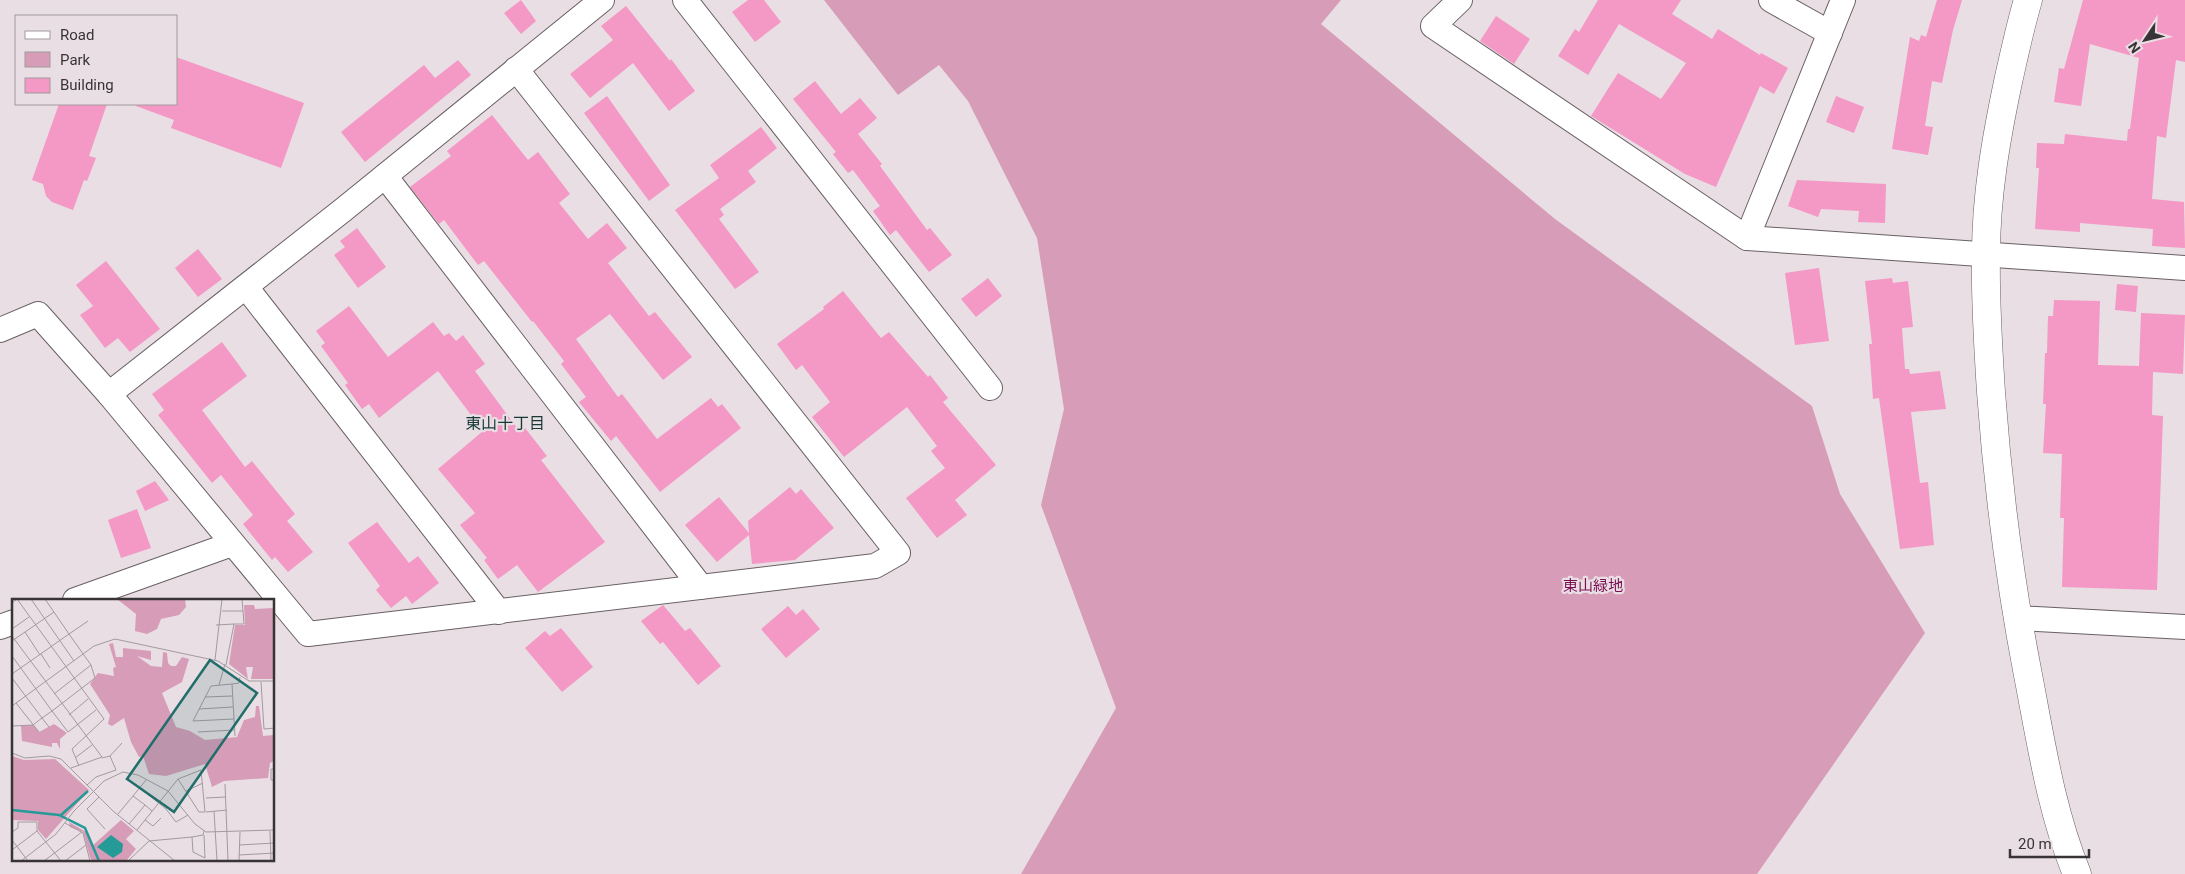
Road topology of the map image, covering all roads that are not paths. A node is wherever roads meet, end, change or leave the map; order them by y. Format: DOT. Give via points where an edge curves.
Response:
graph roads {
  1 [pos="602,0"];
  2 [pos="685,0"];
  3 [pos="1460,0"];
  4 [pos="1771,0"];
  5 [pos="1843,0"];
  6 [pos="2028,0"];
  7 [pos="1830,33"];
  8 [pos="516,69"];
  9 [pos="385,176"];
  10 [pos="1747,238"];
  11 [pos="1986,254"];
  12 [pos="2185,268"];
  13 [pos="246,287"];
  14 [pos="0,330"];
  15 [pos="990,388"];
  16 [pos="109,394"];
  17 [pos="232,544"];
  18 [pos="701,587"];
  19 [pos="78,599"];
  20 [pos="498,612"];
  21 [pos="2017,618"];
  22 [pos="12,623"];
  23 [pos="0,627"];
  24 [pos="2185,627"];
  25 [pos="2077,874"];
  1 -- 8 [label="street"];
  2 -- 15 [label="street"];
  3 -- 10 [label="street" via="1434,26"];
  4 -- 7 [label="street"];
  5 -- 7 [label="street"];
  6 -- 11 [label="street" via="1998,131 1989,187"];
  7 -- 10 [label="street"];
  8 -- 9 [label="street"];
  8 -- 18 [label="street" via="898,553 876,566"];
  9 -- 13 [label="street"];
  9 -- 18 [label="street"];
  10 -- 11 [label="street"];
  11 -- 12 [label="street"];
  11 -- 21 [label="street" via="1997,475"];
  13 -- 16 [label="street"];
  13 -- 20 [label="street"];
  14 -- 16 [label="street" via="38,314"];
  16 -- 17 [label="street"];
  17 -- 19 [label="street"];
  17 -- 20 [label="street" via="308,634"];
  18 -- 20 [label="street"];
  21 -- 24 [label="street"];
  21 -- 25 [label="street" via="2042,755"];
  22 -- 23 [label="street"];
}
